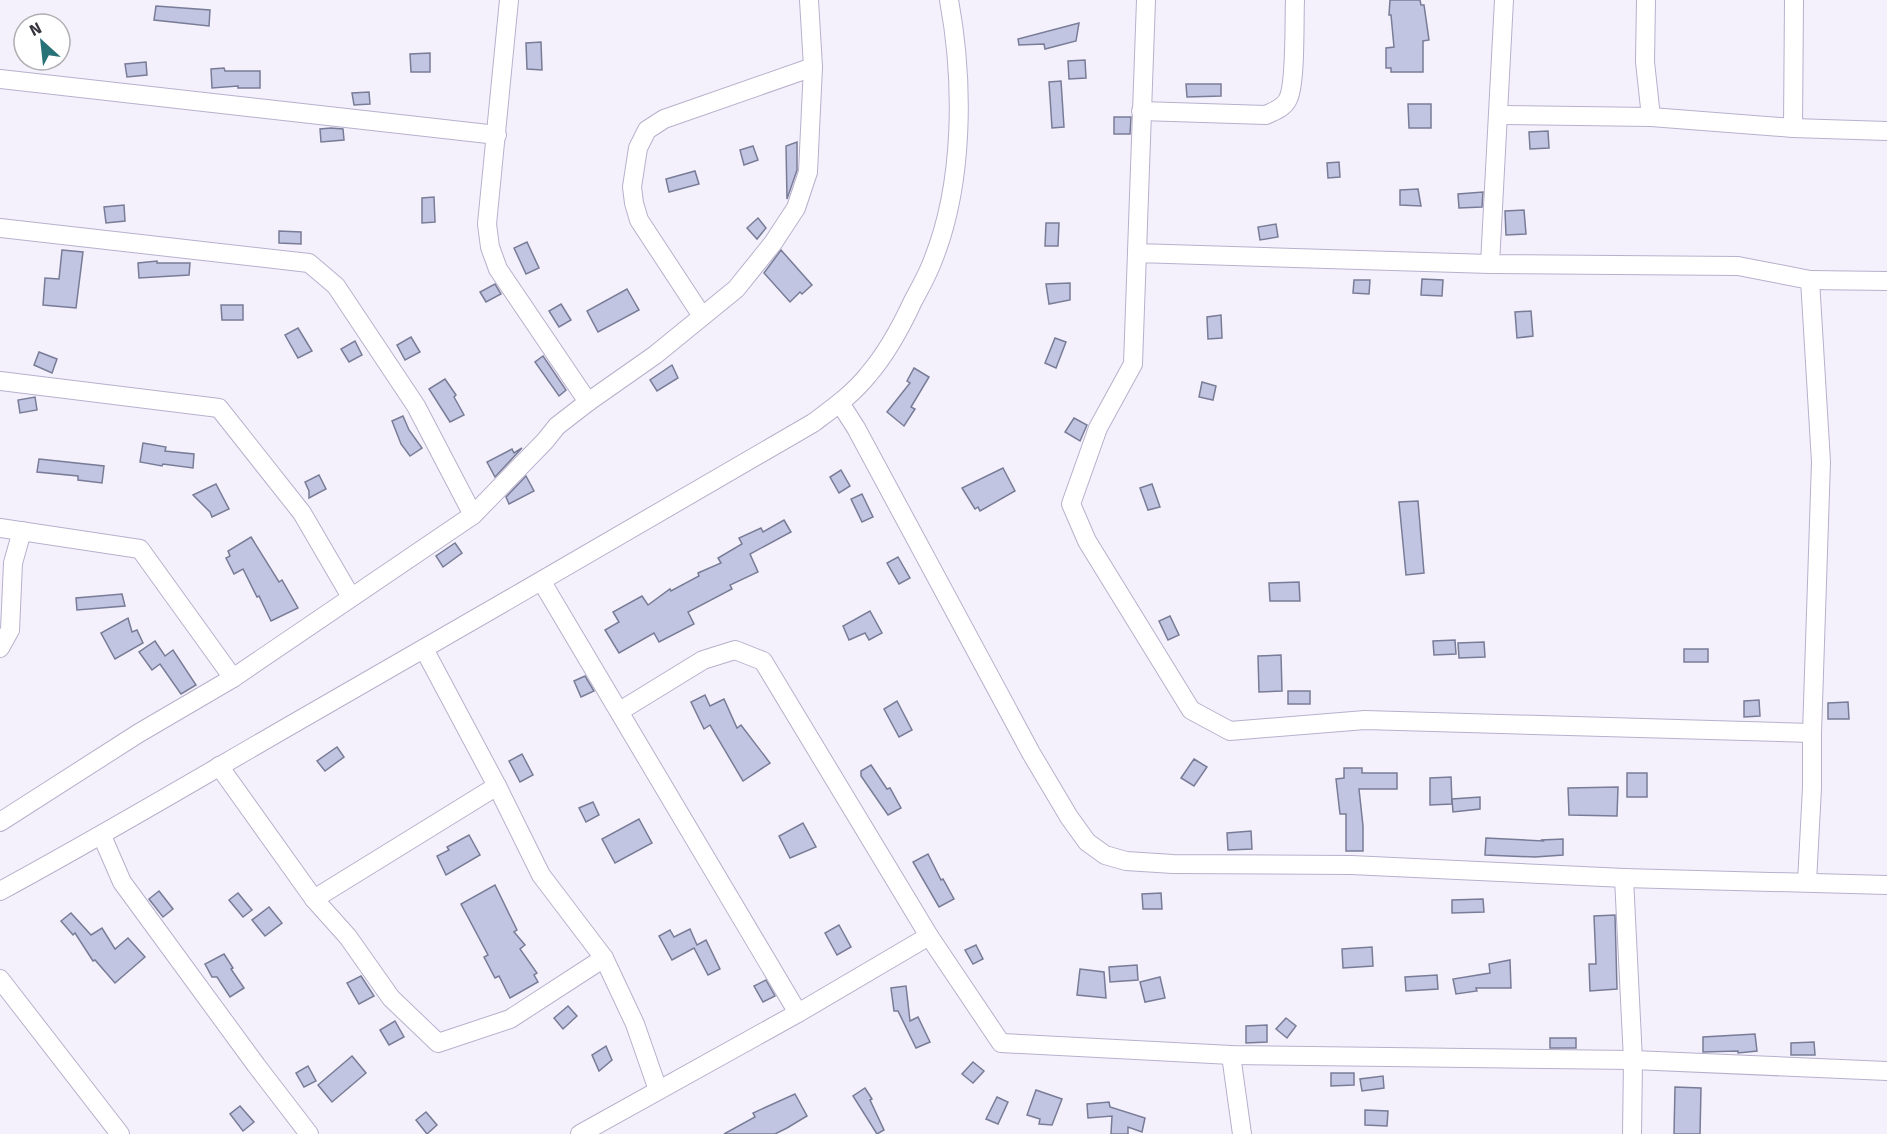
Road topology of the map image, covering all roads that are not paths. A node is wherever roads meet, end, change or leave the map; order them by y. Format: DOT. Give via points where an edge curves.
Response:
graph roads {
  1 [pos="508,0"];
  2 [pos="809,0"];
  3 [pos="949,0"];
  4 [pos="1146,0"];
  5 [pos="1295,0"];
  6 [pos="1504,0"];
  7 [pos="1646,0"];
  8 [pos="1794,0"];
  9 [pos="813,67"];
  10 [pos="0,79"];
  11 [pos="1141,111"];
  12 [pos="1498,115"];
  13 [pos="1651,117"];
  14 [pos="1793,128"];
  15 [pos="1887,131"];
  16 [pos="497,135"];
  17 [pos="0,228"];
  18 [pos="1137,254"];
  19 [pos="1490,264"];
  20 [pos="1810,280"];
  21 [pos="1887,281"];
  22 [pos="702,316"];
  23 [pos="0,381"];
  24 [pos="588,402"];
  25 [pos="840,403"];
  26 [pos="473,515"];
  27 [pos="0,528"];
  28 [pos="22,531"];
  29 [pos="542,582"];
  30 [pos="351,597"];
  31 [pos="0,648"];
  32 [pos="424,649"];
  33 [pos="233,678"];
  34 [pos="620,711"];
  35 [pos="1812,733"];
  36 [pos="219,766"];
  37 [pos="497,786"];
  38 [pos="0,822"];
  39 [pos="102,836"];
  40 [pos="1624,878"];
  41 [pos="1807,882"];
  42 [pos="1887,885"];
  43 [pos="0,891"];
  44 [pos="314,899"];
  45 [pos="929,936"];
  46 [pos="604,958"];
  47 [pos="0,979"];
  48 [pos="798,1013"];
  49 [pos="1231,1055"];
  50 [pos="1633,1060"];
  51 [pos="1887,1071"];
  52 [pos="658,1090"];
  53 [pos="120,1134"];
  54 [pos="309,1134"];
  55 [pos="580,1134"];
  56 [pos="1242,1134"];
  57 [pos="1632,1134"];
  1 -- 16 [label="street"];
  2 -- 9 [label="street"];
  3 -- 25 [label="street" via="958,63 959,117 955,177 946,217 933,260 896,335 869,375"];
  4 -- 11 [label="street"];
  5 -- 11 [label="street" via="1292,81 1288,99 1278,110 1266,115"];
  6 -- 12 [label="street"];
  7 -- 13 [label="street" via="1645,62"];
  8 -- 14 [label="street"];
  9 -- 22 [label="street" via="808,172 796,208 736,289"];
  9 -- 22 [label="street" via="664,119 647,130 638,148 632,187 639,220"];
  10 -- 16 [label="street"];
  11 -- 18 [label="street"];
  12 -- 13 [label="street"];
  12 -- 19 [label="street"];
  13 -- 14 [label="street"];
  14 -- 15 [label="street"];
  16 -- 24 [label="street" via="487,224 490,247 498,269"];
  17 -- 26 [label="street" via="309,263 336,286 416,406"];
  18 -- 19 [label="street"];
  18 -- 35 [label="street" via="1133,364 1098,428 1071,504 1087,541 1191,710 1230,731 1365,720"];
  19 -- 20 [label="street" via="1738,266"];
  20 -- 21 [label="street"];
  20 -- 35 [label="street" via="1821,462"];
  22 -- 24 [label="street"];
  23 -- 30 [label="street" via="219,408 302,513"];
  24 -- 26 [label="street" via="557,426"];
  25 -- 29 [label="street" via="813,423"];
  25 -- 40 [label="street" via="1031,753 1087,842 1105,855 1126,861 1173,864 1351,866"];
  26 -- 30 [label="street"];
  27 -- 28 [label="street"];
  28 -- 31 [label="street" via="13,563 10,630"];
  28 -- 33 [label="street" via="140,549"];
  29 -- 32 [label="street"];
  29 -- 34 [label="street"];
  30 -- 33 [label="street"];
  32 -- 36 [label="street"];
  32 -- 37 [label="street"];
  33 -- 38 [label="street"];
  34 -- 45 [label="street" via="703,660 735,650 763,661"];
  34 -- 48 [label="street"];
  35 -- 41 [label="street"];
  36 -- 39 [label="street"];
  36 -- 44 [label="street"];
  37 -- 44 [label="street"];
  37 -- 46 [label="street" via="541,875"];
  39 -- 43 [label="street"];
  39 -- 54 [label="street" via="122,882"];
  40 -- 41 [label="street"];
  40 -- 50 [label="street"];
  41 -- 42 [label="street"];
  44 -- 46 [label="street" via="348,937 391,998 438,1043 510,1019"];
  45 -- 48 [label="street"];
  45 -- 49 [label="street" via="1001,1043"];
  46 -- 52 [label="street"];
  47 -- 53 [label="street"];
  48 -- 52 [label="street"];
  49 -- 50 [label="street"];
  49 -- 56 [label="street"];
  50 -- 51 [label="street"];
  50 -- 57 [label="street"];
  52 -- 55 [label="street"];
}
